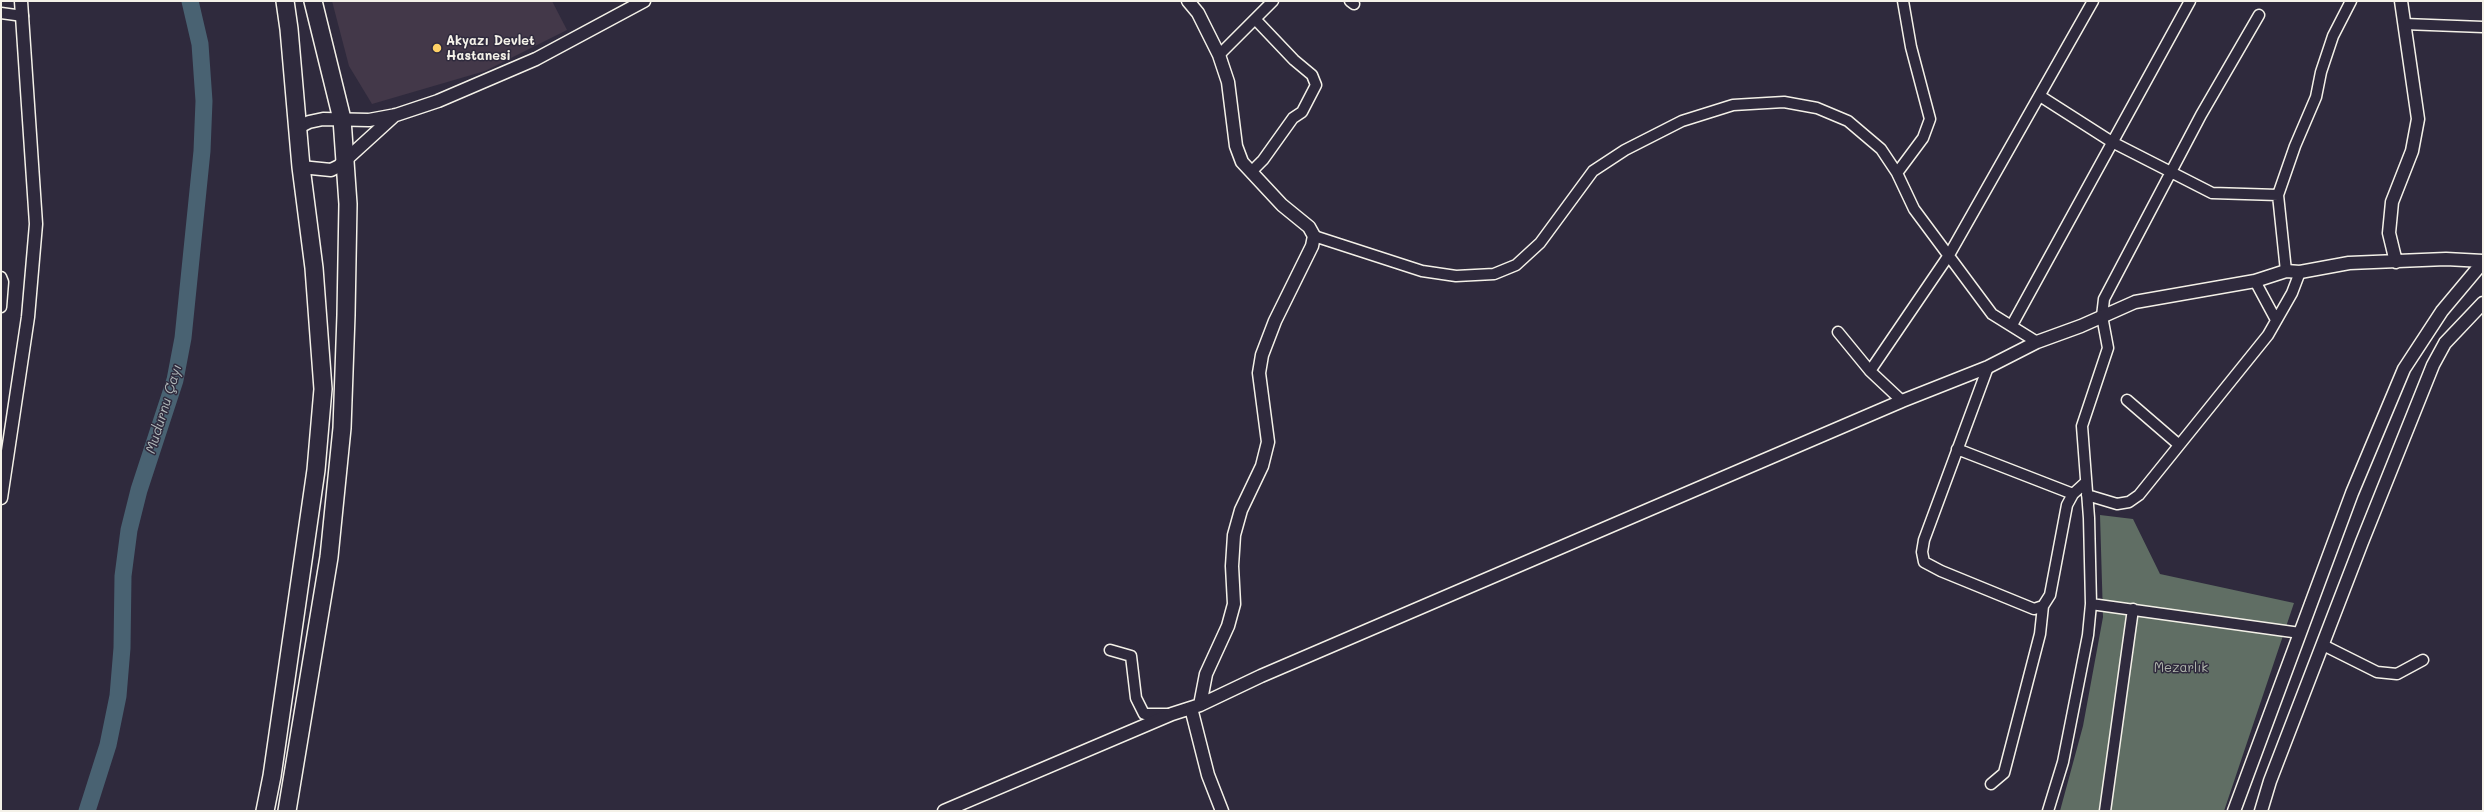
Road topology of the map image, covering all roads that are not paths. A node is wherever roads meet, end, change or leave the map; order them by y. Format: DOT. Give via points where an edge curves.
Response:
graph roads {
  1 [pos="21,1"];
  2 [pos="285,1"];
  3 [pos="313,1"];
  4 [pos="644,1"];
  5 [pos="1188,1"];
  6 [pos="1273,1"];
  7 [pos="1903,1"];
  8 [pos="2093,1"];
  9 [pos="2190,1"];
  10 [pos="2351,1"];
  11 [pos="2401,1"];
  12 [pos="1,13"];
  13 [pos="2259,15"];
  14 [pos="23,16"];
  15 [pos="1255,19"];
  16 [pos="2404,24"];
  17 [pos="2483,27"];
  18 [pos="1220,55"];
  19 [pos="2040,96"];
  20 [pos="396,115"];
  21 [pos="342,119"];
  22 [pos="297,128"];
  23 [pos="2112,142"];
  24 [pos="346,160"];
  25 [pos="301,168"];
  26 [pos="1252,171"];
  27 [pos="1897,173"];
  28 [pos="2170,173"];
  29 [pos="2278,195"];
  30 [pos="1314,236"];
  31 [pos="1949,255"];
  32 [pos="2483,261"];
  33 [pos="2396,262"];
  34 [pos="2286,271"];
  35 [pos="2300,272"];
  36 [pos="1,277"];
  37 [pos="2255,280"];
  38 [pos="2483,303"];
  39 [pos="1,307"];
  40 [pos="2102,316"];
  41 [pos="2276,320"];
  42 [pos="2012,325"];
  43 [pos="1838,332"];
  44 [pos="2037,342"];
  45 [pos="1988,367"];
  46 [pos="1870,371"];
  47 [pos="2127,400"];
  48 [pos="1902,401"];
  49 [pos="2178,444"];
  50 [pos="1957,449"];
  51 [pos="2084,483"];
  52 [pos="2074,494"];
  53 [pos="2087,495"];
  54 [pos="1,498"];
  55 [pos="2091,604"];
  56 [pos="2043,606"];
  57 [pos="2133,609"];
  58 [pos="2300,633"];
  59 [pos="2323,645"];
  60 [pos="1110,650"];
  61 [pos="2423,660"];
  62 [pos="1195,706"];
  63 [pos="1172,714"];
  64 [pos="1991,784"];
  65 [pos="265,811"];
  66 [pos="287,811"];
  67 [pos="944,811"];
  68 [pos="1222,811"];
  69 [pos="2048,811"];
  70 [pos="2105,811"];
  71 [pos="2234,811"];
  72 [pos="2261,811"];
  1 -- 14 [label="street"];
  2 -- 22 [label="highway"];
  3 -- 21 [label="highway"];
  4 -- 20 [label="street" via="536,59 438,101"];
  5 -- 18 [label="street" via="1198,13"];
  6 -- 15 [label="street"];
  7 -- 27 [label="street" via="1911,47 1930,119 1923,138"];
  8 -- 19 [label="street"];
  9 -- 23 [label="street"];
  10 -- 29 [label="street" via="2333,36 2316,97"];
  11 -- 16 [label="street"];
  12 -- 14 [label="street"];
  13 -- 28 [label="street"];
  14 -- 54 [label="street" via="36,224 28,317"];
  15 -- 18 [label="street"];
  15 -- 26 [label="street" via="1294,60 1312,74 1316,84 1302,112 1293,118"];
  16 -- 17 [label="street"];
  16 -- 33 [label="street" via="2418,119 2412,151 2392,202 2389,233"];
  18 -- 26 [label="street" via="1228,82 1236,146 1242,162"];
  19 -- 23 [label="street"];
  19 -- 31 [label="street"];
  20 -- 21 [label="street" via="369,120"];
  20 -- 24 [label="street"];
  21 -- 22 [label="street" via="323,119"];
  21 -- 24 [label="highway"];
  22 -- 25 [label="highway"];
  23 -- 28 [label="street"];
  23 -- 42 [label="street"];
  24 -- 25 [label="street" via="331,170"];
  24 -- 66 [label="highway" via="348,212 342,428 329,557"];
  25 -- 65 [label="highway" via="314,268 323,389 316,470"];
  26 -- 30 [label="street" via="1282,205 1309,227"];
  27 -- 30 [label="street" via="1880,149 1848,121 1817,108 1784,102 1732,105 1682,121 1625,150 1593,171 1540,243 1516,265 1494,274 1456,276 1422,271"];
  27 -- 31 [label="street" via="1914,208"];
  28 -- 29 [label="street" via="2212,193"];
  28 -- 40 [label="street" via="2104,300"];
  29 -- 34 [label="street"];
  30 -- 62 [label="street" via="1312,246 1275,321 1262,355 1259,373 1268,442 1262,466 1241,510 1234,535 1234,604 1228,626 1206,674"];
  31 -- 42 [label="street" via="1992,314"];
  31 -- 46 [label="street"];
  32 -- 33 [label="street" via="2446,259"];
  32 -- 58 [label="street" via="2442,311 2404,369 2352,493"];
  33 -- 35 [label="street" via="2349,263"];
  34 -- 35 [label="street"];
  34 -- 37 [label="street"];
  35 -- 41 [label="street" via="2292,293"];
  36 -- 39 [label="street"];
  37 -- 40 [label="street" via="2136,302"];
  37 -- 41 [label="street"];
  38 -- 59 [label="street" via="2445,343 2433,365"];
  40 -- 44 [label="street"];
  40 -- 51 [label="street" via="2108,348 2082,426"];
  41 -- 49 [label="street" via="2268,335"];
  42 -- 44 [label="street"];
  43 -- 46 [label="street"];
  44 -- 45 [label="street"];
  45 -- 48 [label="street"];
  45 -- 50 [label="street"];
  46 -- 48 [label="street"];
  47 -- 49 [label="street"];
  48 -- 62 [label="street"];
  49 -- 53 [label="street" via="2139,495 2129,502 2117,504"];
  50 -- 52 [label="street"];
  50 -- 56 [label="street" via="1924,540 1924,562 2034,609"];
  51 -- 52 [label="street"];
  51 -- 53 [label="street"];
  52 -- 56 [label="street" via="2067,505 2050,594"];
  53 -- 55 [label="street"];
  55 -- 57 [label="street"];
  55 -- 69 [label="street" via="2088,635 2063,762"];
  56 -- 64 [label="street" via="2040,634 2004,773"];
  57 -- 58 [label="street"];
  57 -- 70 [label="street"];
  58 -- 71 [label="street"];
  59 -- 61 [label="street" via="2377,672 2397,674"];
  59 -- 72 [label="street" via="2270,781"];
  60 -- 63 [label="street" via="1130,656 1136,698 1144,714"];
  62 -- 63 [label="street"];
  62 -- 68 [label="street" via="1208,775"];
  63 -- 67 [label="street"];
}
